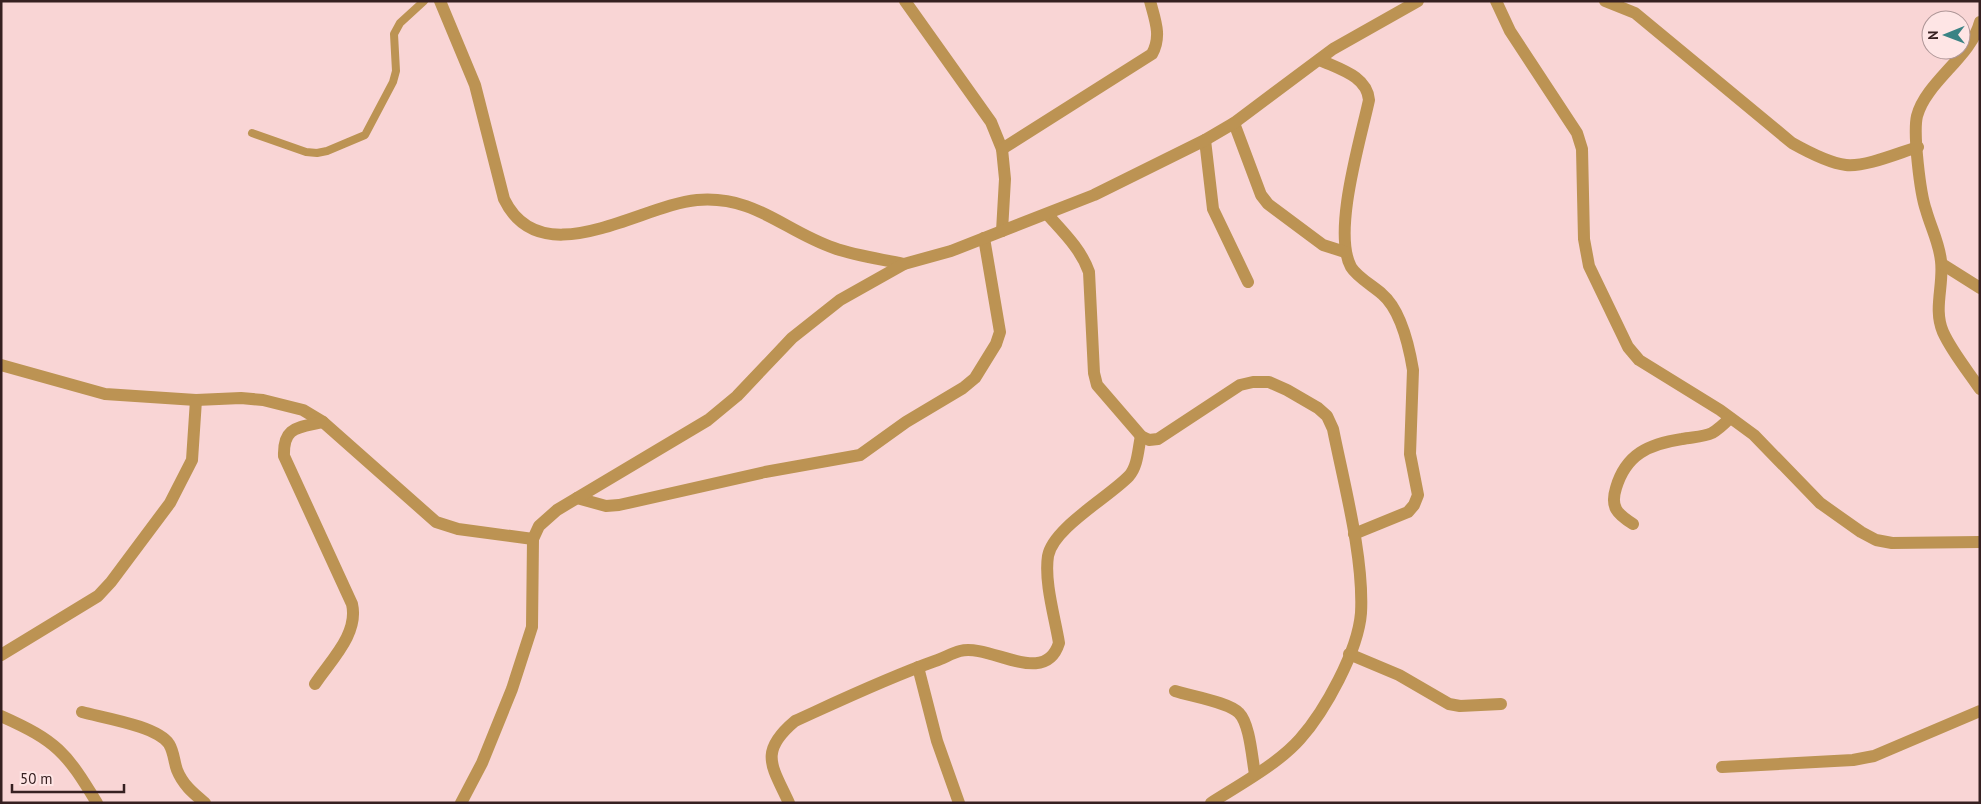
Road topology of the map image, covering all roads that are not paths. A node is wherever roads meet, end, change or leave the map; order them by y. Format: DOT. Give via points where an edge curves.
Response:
graph roads {
  1 [pos="424,1"];
  2 [pos="440,1"];
  3 [pos="905,1"];
  4 [pos="1150,1"];
  5 [pos="1418,1"];
  6 [pos="1496,1"];
  7 [pos="1605,1"];
  8 [pos="1980,22"];
  9 [pos="1320,60"];
  10 [pos="1234,123"];
  11 [pos="252,133"];
  12 [pos="1205,140"];
  13 [pos="1918,147"];
  14 [pos="1002,149"];
  15 [pos="1047,214"];
  16 [pos="1002,231"];
  17 [pos="984,238"];
  18 [pos="1345,252"];
  19 [pos="904,264"];
  20 [pos="1942,264"];
  21 [pos="1248,282"];
  22 [pos="1980,288"];
  23 [pos="1,365"];
  24 [pos="1980,390"];
  25 [pos="196,400"];
  26 [pos="1730,418"];
  27 [pos="323,422"];
  28 [pos="1140,436"];
  29 [pos="577,498"];
  30 [pos="1633,524"];
  31 [pos="1354,534"];
  32 [pos="533,539"];
  33 [pos="1980,542"];
  34 [pos="1350,654"];
  35 [pos="1,655"];
  36 [pos="918,667"];
  37 [pos="315,684"];
  38 [pos="1175,691"];
  39 [pos="1501,704"];
  40 [pos="1980,711"];
  41 [pos="82,712"];
  42 [pos="1,716"];
  43 [pos="1722,767"];
  44 [pos="1255,774"];
  45 [pos="1215,802"];
  46 [pos="97,803"];
  47 [pos="205,803"];
  48 [pos="461,803"];
  49 [pos="789,803"];
  50 [pos="959,803"];
  1 -- 11 [label="lane" via="400,23 394,34 396,70 393,82 365,135 317,153"];
  2 -- 19 [label="street" via="475,85 504,199 510,212 524,224 546,232 596,231 677,203 717,200 743,203 834,248"];
  3 -- 14 [label="street" via="990,122"];
  4 -- 14 [label="street" via="1158,31 1158,44 1152,54"];
  5 -- 9 [label="street" via="1333,49"];
  6 -- 26 [label="street" via="1510,32 1577,133 1582,149 1584,239 1588,260 1628,347 1639,360"];
  7 -- 13 [label="street" via="1635,14 1792,144 1806,151 1845,165 1858,165"];
  8 -- 13 [label="street" via="1969,43 1923,104 1917,117"];
  9 -- 10 [label="street"];
  9 -- 18 [label="street" via="1359,78 1369,91 1370,100 1352,170"];
  10 -- 12 [label="street"];
  10 -- 18 [label="street" via="1261,195 1268,204 1323,245"];
  12 -- 15 [label="street" via="1094,195"];
  12 -- 21 [label="street" via="1213,209"];
  13 -- 20 [label="street" via="1921,193 1940,246"];
  14 -- 16 [label="street" via="1005,179"];
  15 -- 16 [label="street"];
  15 -- 28 [label="street" via="1084,258 1088,272 1094,373 1098,385"];
  16 -- 17 [label="street"];
  17 -- 19 [label="street"];
  17 -- 29 [label="street" via="999,318 1000,332 996,344 975,378 860,455 765,472 619,506"];
  18 -- 31 [label="street" via="1352,268 1392,303 1411,358 1414,385 1410,454 1418,495 1408,512"];
  19 -- 29 [label="street" via="822,313 708,420"];
  20 -- 22 [label="street"];
  20 -- 24 [label="street" via="1938,312 1943,332"];
  23 -- 25 [label="street" via="105,394"];
  25 -- 27 [label="street" via="264,400 302,410"];
  25 -- 35 [label="street" via="192,460 158,519 98,596"];
  26 -- 30 [label="street" via="1712,433 1664,441 1627,462 1621,471 1613,505 1618,514"];
  26 -- 33 [label="street" via="1770,450 1820,503 1876,540 1892,543"];
  27 -- 32 [label="street" via="436,522 458,529"];
  27 -- 37 [label="street" via="293,430 286,434 283,442 284,456 352,604 354,615 347,637"];
  28 -- 31 [label="street" via="1158,439 1240,385 1269,382 1287,390 1327,416 1333,429"];
  28 -- 36 [label="street" via="1136,462 1130,475 1068,526 1048,555 1059,643 1056,654 1046,661 1030,664 974,650 961,650"];
  29 -- 32 [label="street" via="539,526"];
  31 -- 34 [label="street" via="1361,613"];
  32 -- 48 [label="street" via="532,627 490,744"];
  34 -- 39 [label="street" via="1399,675 1449,704"];
  34 -- 44 [label="street" via="1336,685 1300,738"];
  36 -- 49 [label="street" via="795,721 783,731 770,758"];
  36 -- 50 [label="street" via="937,741"];
  38 -- 44 [label="street" via="1230,707 1239,713 1245,724"];
  40 -- 43 [label="street" via="1874,756 1854,760"];
  41 -- 47 [label="street" via="150,730 160,736 172,750 177,770 187,788"];
  42 -- 46 [label="street" via="35,731 54,744 73,763"];
  44 -- 45 [label="street"];
}
